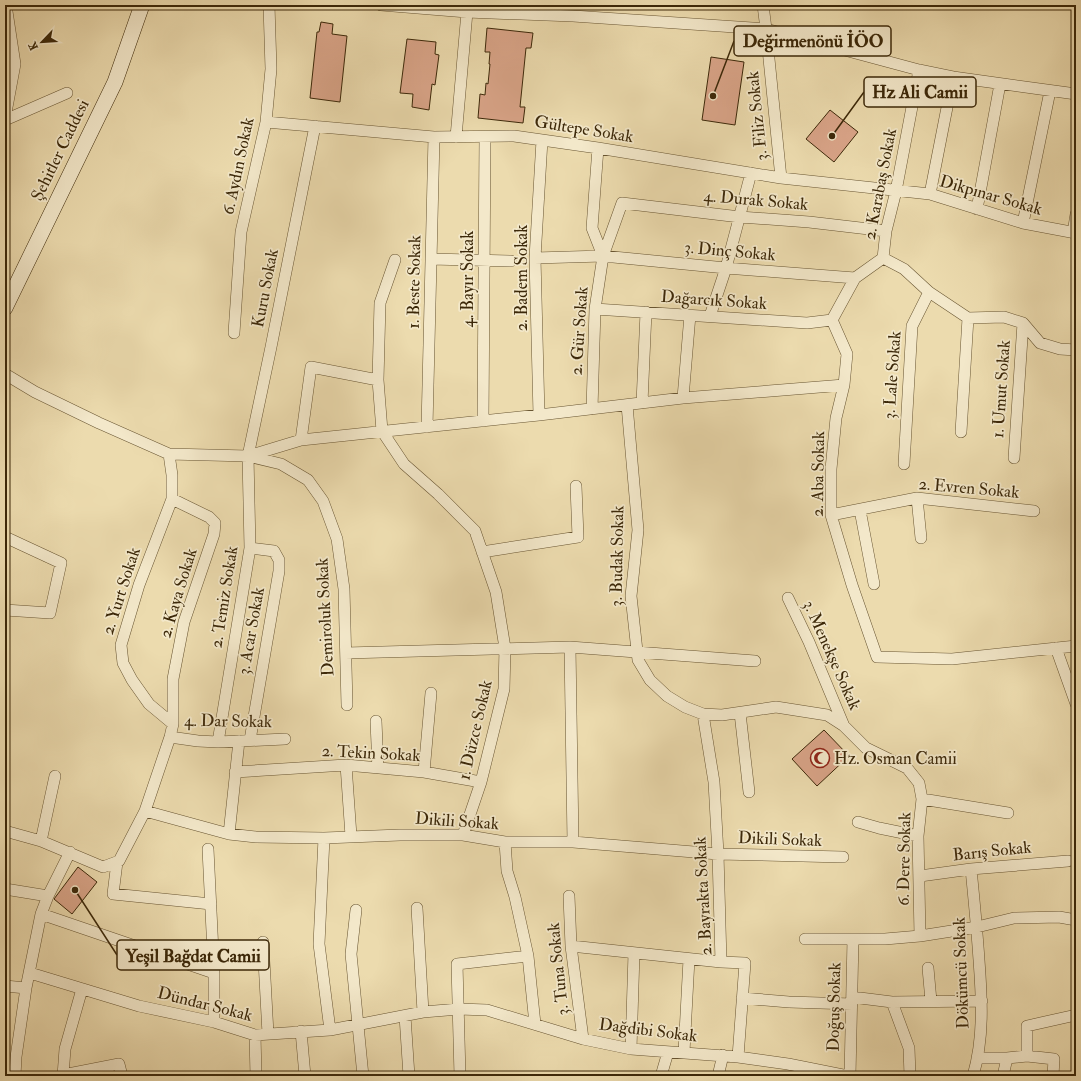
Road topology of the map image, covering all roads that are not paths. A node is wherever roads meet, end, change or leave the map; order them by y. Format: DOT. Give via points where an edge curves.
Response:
graph roads {
  1 [pos="6,5"];
  2 [pos="142,5"];
  3 [pos="269,5"];
  4 [pos="380,5"];
  5 [pos="575,5"];
  6 [pos="763,5"];
  7 [pos="468,12"];
  8 [pos="572,16"];
  9 [pos="766,29"];
  10 [pos="919,70"];
  11 [pos="954,77"];
  12 [pos="1000,84"];
  13 [pos="1050,91"];
  14 [pos="68,93"];
  15 [pos="1076,94"];
  16 [pos="5,119"];
  17 [pos="266,122"];
  18 [pos="315,126"];
  19 [pos="434,137"];
  20 [pos="485,137"];
  21 [pos="456,138"];
  22 [pos="542,140"];
  23 [pos="598,148"];
  24 [pos="751,174"];
  25 [pos="781,178"];
  26 [pos="896,191"];
  27 [pos="930,194"];
  28 [pos="622,203"];
  29 [pos="977,209"];
  30 [pos="1076,214"];
  31 [pos="740,217"];
  32 [pos="1023,224"];
  33 [pos="886,231"];
  34 [pos="1074,233"];
  35 [pos="603,256"];
  36 [pos="535,258"];
  37 [pos="883,258"];
  38 [pos="431,259"];
  39 [pos="395,260"];
  40 [pos="484,260"];
  41 [pos="511,261"];
  42 [pos="726,268"];
  43 [pos="855,278"];
  44 [pos="929,292"];
  45 [pos="5,308"];
  46 [pos="595,309"];
  47 [pos="646,312"];
  48 [pos="690,315"];
  49 [pos="710,316"];
  50 [pos="968,318"];
  51 [pos="832,320"];
  52 [pos="1023,323"];
  53 [pos="234,333"];
  54 [pos="1076,350"];
  55 [pos="5,374"];
  56 [pos="378,380"];
  57 [pos="844,385"];
  58 [pos="683,398"];
  59 [pos="642,403"];
  60 [pos="627,405"];
  61 [pos="592,409"];
  62 [pos="539,415"];
  63 [pos="483,421"];
  64 [pos="427,427"];
  65 [pos="382,431"];
  66 [pos="961,432"];
  67 [pos="301,440"];
  68 [pos="169,454"];
  69 [pos="248,456"];
  70 [pos="1014,458"];
  71 [pos="904,464"];
  72 [pos="576,486"];
  73 [pos="917,498"];
  74 [pos="172,499"];
  75 [pos="860,510"];
  76 [pos="1034,510"];
  77 [pos="831,515"];
  78 [pos="5,537"];
  79 [pos="921,538"];
  80 [pos="250,548"];
  81 [pos="482,552"];
  82 [pos="874,584"];
  83 [pos="788,598"];
  84 [pos="5,610"];
  85 [pos="1076,646"];
  86 [pos="570,647"];
  87 [pos="505,648"];
  88 [pos="1056,648"];
  89 [pos="346,653"];
  90 [pos="638,656"];
  91 [pos="755,661"];
  92 [pos="431,694"];
  93 [pos="1076,704"];
  94 [pos="346,705"];
  95 [pos="740,713"];
  96 [pos="703,714"];
  97 [pos="376,721"];
  98 [pos="173,724"];
  99 [pos="844,726"];
  100 [pos="170,737"];
  101 [pos="284,739"];
  102 [pos="245,740"];
  103 [pos="218,742"];
  104 [pos="346,765"];
  105 [pos="378,768"];
  106 [pos="235,772"];
  107 [pos="424,772"];
  108 [pos="55,776"];
  109 [pos="481,782"];
  110 [pos="749,792"];
  111 [pos="922,799"];
  112 [pos="145,811"];
  113 [pos="1008,813"];
  114 [pos="858,822"];
  115 [pos="5,832"];
  116 [pos="230,834"];
  117 [pos="464,835"];
  118 [pos="351,836"];
  119 [pos="918,836"];
  120 [pos="324,838"];
  121 [pos="41,840"];
  122 [pos="505,842"];
  123 [pos="573,842"];
  124 [pos="208,850"];
  125 [pos="70,852"];
  126 [pos="718,854"];
  127 [pos="843,857"];
  128 [pos="1068,861"];
  129 [pos="117,862"];
  130 [pos="971,869"];
  131 [pos="920,876"];
  132 [pos="5,890"];
  133 [pos="48,896"];
  134 [pos="569,896"];
  135 [pos="211,904"];
  136 [pos="417,908"];
  137 [pos="356,910"];
  138 [pos="41,914"];
  139 [pos="1076,920"];
  140 [pos="977,926"];
  141 [pos="920,936"];
  142 [pos="805,939"];
  143 [pos="853,940"];
  144 [pos="262,942"];
  145 [pos="571,946"];
  146 [pos="634,952"];
  147 [pos="528,956"];
  148 [pos="689,959"];
  149 [pos="721,962"];
  150 [pos="928,968"];
  151 [pos="214,973"];
  152 [pos="30,974"];
  153 [pos="5,986"];
  154 [pos="26,988"];
  155 [pos="82,989"];
  156 [pos="742,998"];
  157 [pos="852,1000"];
  158 [pos="982,1001"];
  159 [pos="892,1002"];
  160 [pos="932,1002"];
  161 [pos="459,1009"];
  162 [pos="423,1012"];
  163 [pos="1076,1015"];
  164 [pos="405,1016"];
  165 [pos="214,1022"];
  166 [pos="358,1024"];
  167 [pos="535,1024"];
  168 [pos="330,1030"];
  169 [pos="301,1031"];
  170 [pos="254,1034"];
  171 [pos="268,1034"];
  172 [pos="583,1039"];
  173 [pos="631,1049"];
  174 [pos="668,1052"];
  175 [pos="684,1052"];
  176 [pos="723,1055"];
  177 [pos="1027,1056"];
  178 [pos="738,1057"];
  179 [pos="978,1058"];
  180 [pos="1007,1058"];
  181 [pos="15,1076"];
  182 [pos="63,1076"];
  183 [pos="122,1076"];
  184 [pos="256,1076"];
  185 [pos="304,1076"];
  186 [pos="363,1076"];
  187 [pos="409,1076"];
  188 [pos="460,1076"];
  189 [pos="661,1076"];
  190 [pos="718,1076"];
  191 [pos="849,1076"];
  192 [pos="910,1076"];
  193 [pos="973,1076"];
  194 [pos="1003,1076"];
  195 [pos="1053,1076"];
  1 -- 16 [label="street" via="15,64"];
  2 -- 45 [label="street, Şehitler Caddesi" via="115,82"];
  3 -- 17 [label="street, 6. Aydın Sokak" via="271,68"];
  4 -- 7 [label="street"];
  5 -- 8 [label="street"];
  6 -- 9 [label="street, 3. Filiz Sokak"];
  7 -- 8 [label="street"];
  7 -- 21 [label="street"];
  8 -- 9 [label="street"];
  9 -- 10 [label="street"];
  9 -- 25 [label="street, 3. Filiz Sokak"];
  10 -- 11 [label="street"];
  10 -- 26 [label="street, 2. Karabaş Sokak"];
  11 -- 12 [label="street"];
  11 -- 27 [label="street"];
  12 -- 13 [label="street"];
  12 -- 29 [label="street"];
  13 -- 15 [label="street"];
  13 -- 32 [label="street"];
  14 -- 16 [label="street"];
  17 -- 18 [label="street, Gültepe Sokak"];
  17 -- 53 [label="street, 6. Aydın Sokak" via="241,232"];
  18 -- 19 [label="street, Gültepe Sokak"];
  18 -- 69 [label="street, Kuru Sokak"];
  19 -- 21 [label="street, Gültepe Sokak"];
  19 -- 38 [label="street, 1. Beste Sokak"];
  20 -- 21 [label="street, Gültepe Sokak"];
  20 -- 22 [label="street, Gültepe Sokak" via="514,136"];
  20 -- 40 [label="street, 4. Bayır Sokak"];
  22 -- 23 [label="street, Gültepe Sokak"];
  22 -- 36 [label="street, 2. Badem Sokak"];
  23 -- 24 [label="street, Gültepe Sokak"];
  23 -- 35 [label="street" via="592,228"];
  24 -- 25 [label="street, Gültepe Sokak"];
  24 -- 31 [label="street"];
  25 -- 26 [label="street, Gültepe Sokak"];
  26 -- 27 [label="street, Dikpınar Sokak"];
  26 -- 33 [label="street, 2. Karabaş Sokak"];
  27 -- 29 [label="street, Dikpınar Sokak"];
  28 -- 31 [label="street, 4. Durak Sokak"];
  28 -- 35 [label="street, 2. Gür Sokak"];
  29 -- 32 [label="street, Dikpınar Sokak"];
  30 -- 34 [label="street"];
  31 -- 33 [label="street, 4. Durak Sokak"];
  31 -- 42 [label="street"];
  32 -- 34 [label="street, Dikpınar Sokak"];
  33 -- 37 [label="street, 2. Karabaş Sokak"];
  35 -- 36 [label="street, 3. Dinç Sokak"];
  35 -- 42 [label="street, 3. Dinç Sokak"];
  35 -- 46 [label="street, 2. Gür Sokak"];
  36 -- 62 [label="street, 2. Badem Sokak"];
  37 -- 43 [label="street"];
  37 -- 44 [label="street" via="904,269"];
  38 -- 40 [label="street"];
  38 -- 64 [label="street, 1. Beste Sokak"];
  39 -- 56 [label="street" via="380,303"];
  40 -- 41 [label="street"];
  40 -- 63 [label="street, 4. Bayır Sokak"];
  42 -- 43 [label="street, 3. Dinç Sokak"];
  42 -- 49 [label="street"];
  43 -- 51 [label="street"];
  44 -- 50 [label="street"];
  44 -- 71 [label="street, 3. Lale Sokak" via="912,326"];
  46 -- 47 [label="street, Dağarcık Sokak"];
  46 -- 61 [label="street, 2. Gür Sokak"];
  47 -- 48 [label="street, Dağarcık Sokak"];
  47 -- 59 [label="street"];
  48 -- 49 [label="street, Dağarcık Sokak"];
  48 -- 58 [label="street"];
  49 -- 51 [label="street, Dağarcık Sokak" via="807,323"];
  50 -- 52 [label="street" via="1004,318"];
  50 -- 66 [label="street"];
  51 -- 57 [label="street, 2. Aba Sokak" via="847,354"];
  52 -- 54 [label="street" via="1040,343 1060,349"];
  52 -- 70 [label="street, 1. Umut Sokak"];
  55 -- 68 [label="street" via="34,392"];
  56 -- 65 [label="street"];
  56 -- 67 [label="street" via="311,367"];
  57 -- 58 [label="street"];
  57 -- 77 [label="street, 2. Aba Sokak" via="836,418 831,470"];
  58 -- 59 [label="street"];
  59 -- 60 [label="street"];
  60 -- 61 [label="street"];
  60 -- 90 [label="street, 3. Budak Sokak" via="638,530 631,596"];
  61 -- 62 [label="street"];
  62 -- 63 [label="street"];
  63 -- 64 [label="street"];
  64 -- 65 [label="street"];
  65 -- 67 [label="street"];
  65 -- 81 [label="street, 1. Düzce Sokak" via="404,464 475,531"];
  67 -- 69 [label="street"];
  68 -- 69 [label="street"];
  68 -- 74 [label="street, 2. Yurt Sokak"];
  69 -- 80 [label="street, 2. Temiz Sokak"];
  69 -- 89 [label="street, Demiroluk Sokak" via="281,464 308,480 323,501 337,539 344,589"];
  72 -- 81 [label="street" via="578,537"];
  73 -- 75 [label="street, 2. Evren Sokak"];
  73 -- 76 [label="street, 2. Evren Sokak"];
  73 -- 79 [label="street"];
  74 -- 98 [label="street, 2. Yurt Sokak" via="139,585 121,645 123,663 132,680 149,704"];
  74 -- 98 [label="street, 2. Kaya Sokak" via="209,517 215,523 214,534 184,622 173,679"];
  75 -- 77 [label="street, 2. Evren Sokak"];
  75 -- 82 [label="street"];
  77 -- 88 [label="street, 2. Aba Sokak" via="877,657 952,659"];
  78 -- 84 [label="street" via="61,563 50,613"];
  80 -- 102 [label="street, 3. Acar Sokak" via="274,551 279,560 279,571"];
  80 -- 103 [label="street, 2. Temiz Sokak"];
  81 -- 87 [label="street, 1. Düzce Sokak" via="496,592"];
  83 -- 99 [label="street, 3. Menekşe Sokak"];
  85 -- 88 [label="street"];
  86 -- 87 [label="street"];
  86 -- 90 [label="street"];
  86 -- 123 [label="street"];
  87 -- 89 [label="street"];
  87 -- 109 [label="street, 1. Düzce Sokak" via="504,689"];
  88 -- 93 [label="street"];
  89 -- 94 [label="street, Demiroluk Sokak"];
  90 -- 91 [label="street"];
  90 -- 96 [label="street" via="650,680 667,696"];
  92 -- 107 [label="street"];
  95 -- 96 [label="street"];
  95 -- 99 [label="street" via="776,707 827,715"];
  95 -- 110 [label="street"];
  96 -- 126 [label="street, 2. Bayrakta Sokak" via="714,782"];
  97 -- 105 [label="street"];
  98 -- 100 [label="street, 4. Dar Sokak"];
  99 -- 111 [label="street, 6. Dere Sokak" via="866,748 907,768 919,783"];
  100 -- 103 [label="street, 4. Dar Sokak"];
  100 -- 112 [label="street, 4. Dar Sokak"];
  101 -- 102 [label="street, 4. Dar Sokak"];
  102 -- 103 [label="street, 4. Dar Sokak"];
  102 -- 106 [label="street"];
  104 -- 105 [label="street, 2. Tekin Sokak"];
  104 -- 106 [label="street, 2. Tekin Sokak"];
  104 -- 118 [label="street"];
  105 -- 107 [label="street, 2. Tekin Sokak"];
  106 -- 116 [label="street"];
  107 -- 109 [label="street, 2. Tekin Sokak"];
  108 -- 121 [label="street"];
  109 -- 117 [label="street, 1. Düzce Sokak"];
  111 -- 113 [label="street"];
  111 -- 119 [label="street, 6. Dere Sokak"];
  112 -- 116 [label="street, Dikili Sokak"];
  112 -- 129 [label="street"];
  114 -- 119 [label="street"];
  115 -- 121 [label="street"];
  116 -- 120 [label="street, Dikili Sokak"];
  117 -- 118 [label="street, Dikili Sokak"];
  117 -- 122 [label="street, Dikili Sokak"];
  118 -- 120 [label="street, Dikili Sokak"];
  119 -- 131 [label="street, 6. Dere Sokak"];
  120 -- 168 [label="street" via="319,944"];
  121 -- 125 [label="street"];
  122 -- 123 [label="street, Dikili Sokak"];
  122 -- 147 [label="street" via="508,871"];
  123 -- 126 [label="street, Dikili Sokak"];
  124 -- 135 [label="street"];
  125 -- 129 [label="street" via="103,867"];
  125 -- 133 [label="street"];
  126 -- 127 [label="street, Dikili Sokak"];
  126 -- 149 [label="street, 2. Bayrakta Sokak"];
  128 -- 130 [label="street, Barış Sokak"];
  129 -- 135 [label="street" via="113,894"];
  130 -- 131 [label="street, Barış Sokak"];
  130 -- 140 [label="street, Dökümcü Sokak"];
  131 -- 141 [label="street, 6. Dere Sokak"];
  132 -- 133 [label="street"];
  133 -- 138 [label="street"];
  134 -- 145 [label="street, 3. Tuna Sokak"];
  135 -- 151 [label="street"];
  136 -- 162 [label="street"];
  137 -- 166 [label="street" via="351,954"];
  138 -- 151 [label="street"];
  138 -- 152 [label="street"];
  139 -- 140 [label="street" via="1059,917 1014,918"];
  140 -- 141 [label="street"];
  140 -- 158 [label="street, Dökümcü Sokak"];
  141 -- 143 [label="street"];
  142 -- 143 [label="street"];
  143 -- 157 [label="street, Doğuş Sokak"];
  144 -- 171 [label="street"];
  145 -- 146 [label="street"];
  145 -- 172 [label="street, 3. Tuna Sokak"];
  146 -- 148 [label="street"];
  146 -- 173 [label="street"];
  147 -- 161 [label="street" via="457,964"];
  147 -- 167 [label="street"];
  148 -- 149 [label="street"];
  148 -- 175 [label="street"];
  149 -- 156 [label="street, 2. Bayrakta Sokak" via="745,963"];
  150 -- 160 [label="street"];
  151 -- 165 [label="street"];
  152 -- 154 [label="street"];
  152 -- 155 [label="street, Dündar Sokak"];
  153 -- 154 [label="street"];
  154 -- 181 [label="street"];
  155 -- 165 [label="street, Dündar Sokak" via="139,1006"];
  155 -- 182 [label="street" via="65,1048"];
  156 -- 157 [label="street" via="790,1002"];
  156 -- 178 [label="street, 2. Bayrakta Sokak"];
  157 -- 159 [label="street"];
  157 -- 191 [label="street, Doğuş Sokak"];
  158 -- 160 [label="street"];
  158 -- 179 [label="street, Dökümcü Sokak"];
  159 -- 160 [label="street"];
  159 -- 192 [label="street" via="909,1048"];
  161 -- 162 [label="street, Dağdibi Sokak"];
  161 -- 167 [label="street, Dağdibi Sokak" via="487,1010"];
  161 -- 188 [label="street"];
  162 -- 164 [label="street, Dündar Sokak"];
  163 -- 177 [label="street" via="1027,1026"];
  164 -- 166 [label="street, Dündar Sokak"];
  164 -- 187 [label="street"];
  165 -- 170 [label="street, Dündar Sokak"];
  166 -- 168 [label="street, Dündar Sokak"];
  166 -- 186 [label="street"];
  167 -- 172 [label="street, Dağdibi Sokak"];
  168 -- 169 [label="street, Dündar Sokak"];
  169 -- 171 [label="street, Dündar Sokak"];
  169 -- 185 [label="street"];
  170 -- 171 [label="street, Dündar Sokak"];
  170 -- 184 [label="street"];
  172 -- 173 [label="street, Dağdibi Sokak"];
  173 -- 174 [label="street, Dağdibi Sokak"];
  174 -- 175 [label="street, Dağdibi Sokak"];
  174 -- 189 [label="street"];
  175 -- 176 [label="street, Dağdibi Sokak"];
  176 -- 178 [label="street, Dağdibi Sokak"];
  176 -- 190 [label="street"];
  177 -- 180 [label="street"];
  177 -- 195 [label="street" via="1054,1059"];
  178 -- 191 [label="street, Dağdibi Sokak"];
  179 -- 180 [label="street"];
  179 -- 193 [label="street, Dökümcü Sokak"];
  180 -- 194 [label="street"];
  182 -- 183 [label="street" via="119,1064"];
}
